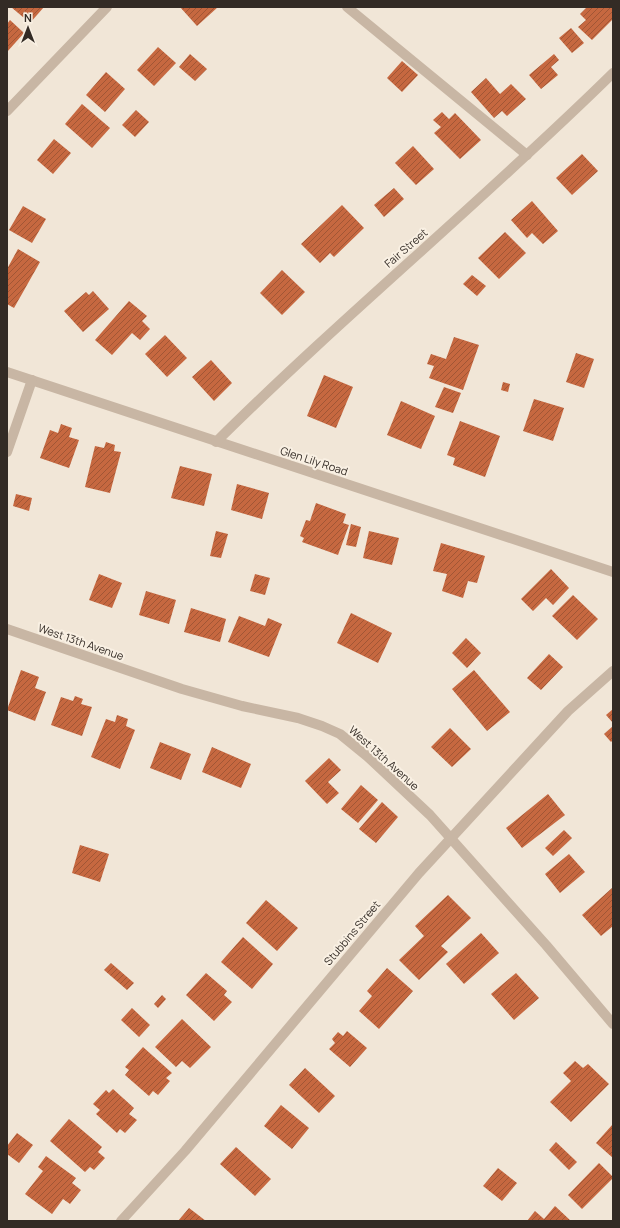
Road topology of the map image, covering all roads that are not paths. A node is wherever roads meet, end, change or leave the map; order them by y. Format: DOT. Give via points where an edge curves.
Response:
graph roads {
  1 [pos="107,7"];
  2 [pos="347,7"];
  3 [pos="613,73"];
  4 [pos="7,111"];
  5 [pos="527,155"];
  6 [pos="7,372"];
  7 [pos="32,380"];
  8 [pos="216,442"];
  9 [pos="7,452"];
  10 [pos="613,572"];
  11 [pos="7,629"];
  12 [pos="613,671"];
  13 [pos="451,840"];
  14 [pos="613,1024"];
  15 [pos="121,1221"];
  1 -- 4 [label="street"];
  2 -- 5 [label="street"];
  3 -- 5 [label="street, Fair Street"];
  5 -- 8 [label="street, Fair Street" via="260,398"];
  6 -- 7 [label="street, Glen Lily Road"];
  7 -- 8 [label="street, Glen Lily Road"];
  7 -- 9 [label="street"];
  8 -- 10 [label="street, Glen Lily Road"];
  11 -- 13 [label="street, West 13th Avenue" via="182,689 298,718 340,734 430,815"];
  12 -- 13 [label="street, Stubbins Street" via="568,711"];
  13 -- 14 [label="street, West 13th Avenue"];
  13 -- 15 [label="street, Stubbins Street" via="403,891 185,1151"];
}
